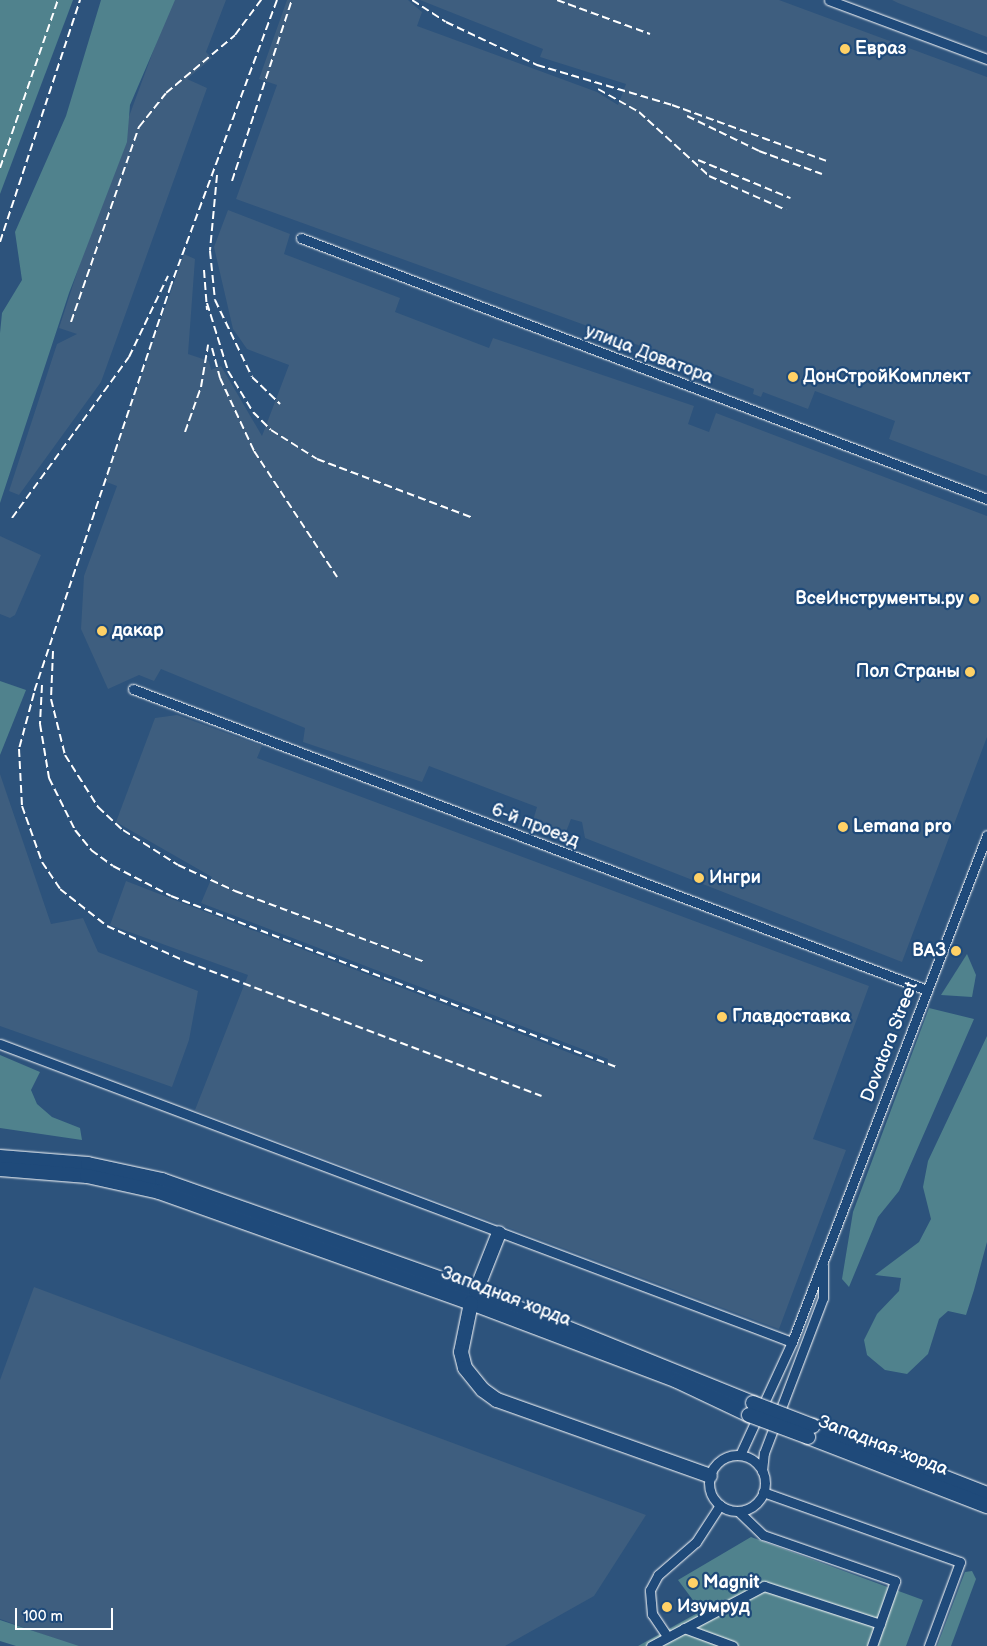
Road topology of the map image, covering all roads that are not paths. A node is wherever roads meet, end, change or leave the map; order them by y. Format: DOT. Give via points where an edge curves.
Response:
graph roads {
  1 [pos="829,0"];
  2 [pos="987,59"];
  3 [pos="301,238"];
  4 [pos="987,499"];
  5 [pos="133,689"];
  6 [pos="987,835"];
  7 [pos="927,990"];
  8 [pos="0,1044"];
  9 [pos="0,1157"];
  10 [pos="0,1169"];
  11 [pos="499,1233"];
  12 [pos="823,1260"];
  13 [pos="473,1297"];
  14 [pos="792,1342"];
  15 [pos="810,1432"];
  16 [pos="740,1455"];
  17 [pos="762,1471"];
  18 [pos="710,1476"];
  19 [pos="763,1492"];
  20 [pos="987,1494"];
  21 [pos="720,1505"];
  22 [pos="987,1506"];
  23 [pos="738,1511"];
  24 [pos="880,1624"];
  25 [pos="684,1628"];
  26 [pos="667,1636"];
  27 [pos="651,1646"];
  28 [pos="733,1646"];
  29 [pos="872,1646"];
  30 [pos="929,1646"];
  1 -- 2 [label="street"];
  3 -- 4 [label="street, улица Доватора"];
  5 -- 7 [label="street, 6-й проезд"];
  6 -- 7 [label="street, Dovatora Street"];
  7 -- 12 [label="street, Dovatora Street"];
  8 -- 11 [label="street"];
  9 -- 13 [label="highway, Западная хорда" via="88,1164 162,1180"];
  10 -- 13 [label="highway, Западная хорда" via="87,1176 159,1192"];
  11 -- 13 [label="highway"];
  11 -- 14 [label="street"];
  12 -- 14 [label="street, Dovatora Street"];
  12 -- 17 [label="street, Dovatora Street" via="823,1298 764,1453"];
  13 -- 15 [label="highway, Западная хорда, bridge"];
  13 -- 18 [label="highway" via="462,1352 466,1368 483,1390 498,1400"];
  14 -- 16 [label="street, Dovatora Street"];
  15 -- 20 [label="highway, Западная хорда"];
  15 -- 22 [label="highway, Западная хорда"];
  16 -- 17 [label="street"];
  16 -- 18 [label="street" via="719,1462"];
  17 -- 19 [label="street"];
  18 -- 21 [label="street" via="711,1494"];
  19 -- 23 [label="street" via="752,1507"];
  19 -- 30 [label="street" via="960,1562"];
  21 -- 23 [label="street"];
  21 -- 26 [label="street" via="696,1542 664,1569 650,1590 652,1614"];
  23 -- 24 [label="street" via="746,1524 770,1538 895,1581"];
  24 -- 25 [label="street" via="764,1586"];
  24 -- 29 [label="street"];
  25 -- 26 [label="street"];
  25 -- 28 [label="street"];
  26 -- 27 [label="street"];
}
